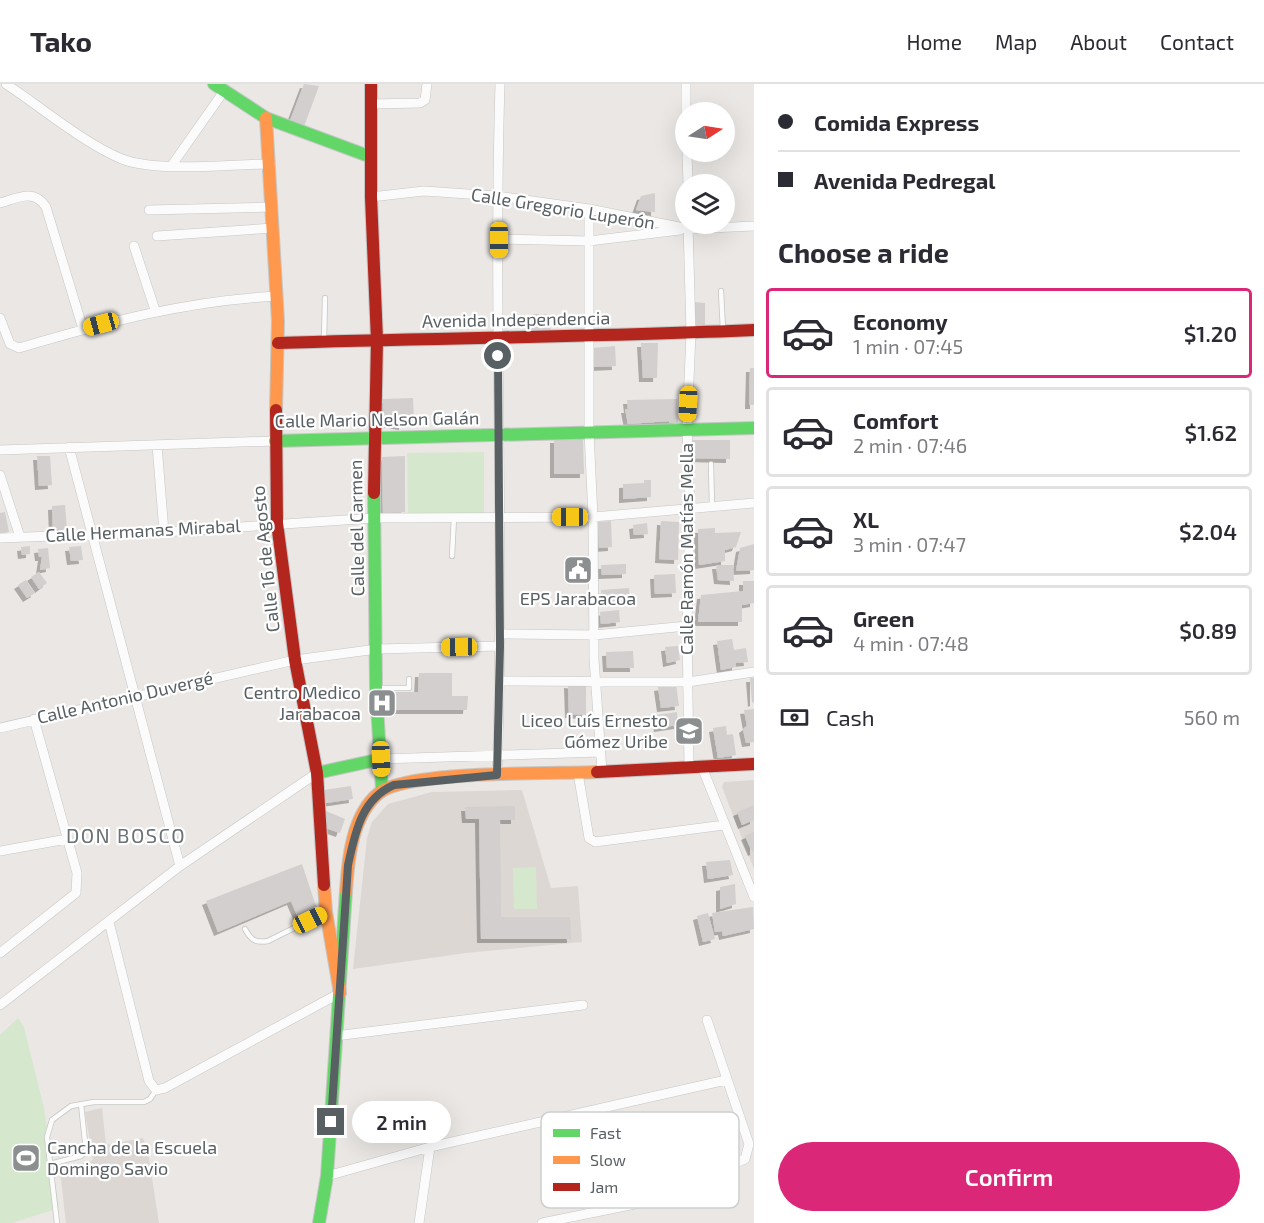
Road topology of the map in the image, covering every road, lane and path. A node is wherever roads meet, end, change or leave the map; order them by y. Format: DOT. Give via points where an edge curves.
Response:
graph roads {
  1 [pos="6,84"];
  2 [pos="371,84"];
  3 [pos="427,84"];
  4 [pos="500,84"];
  5 [pos="686,84"];
  6 [pos="219,87"];
  7 [pos="686,102"];
  8 [pos="371,104"];
  9 [pos="266,118"];
  10 [pos="371,157"];
  11 [pos="270,164"];
  12 [pos="172,165"];
  13 [pos="497,196"];
  14 [pos="371,197"];
  15 [pos="0,203"];
  16 [pos="272,207"];
  17 [pos="589,209"];
  18 [pos="149,210"];
  19 [pos="675,224"];
  20 [pos="735,226"];
  21 [pos="754,226"];
  22 [pos="273,228"];
  23 [pos="675,228"];
  24 [pos="688,234"];
  25 [pos="157,236"];
  26 [pos="499,240"];
  27 [pos="589,241"];
  28 [pos="134,246"];
  29 [pos="722,291"];
  30 [pos="277,296"];
  31 [pos="325,298"];
  32 [pos="155,310"];
  33 [pos="0,318"];
  34 [pos="83,329"];
  35 [pos="754,330"];
  36 [pos="723,332"];
  37 [pos="691,333"];
  38 [pos="499,336"];
  39 [pos="591,337"];
  40 [pos="377,340"];
  41 [pos="324,342"];
  42 [pos="278,343"];
  43 [pos="687,428"];
  44 [pos="754,428"];
  45 [pos="589,432"];
  46 [pos="498,435"];
  47 [pos="374,439"];
  48 [pos="275,441"];
  49 [pos="157,445"];
  50 [pos="69,447"];
  51 [pos="0,450"];
  52 [pos="711,464"];
  53 [pos="0,475"];
  54 [pos="754,503"];
  55 [pos="712,508"];
  56 [pos="690,510"];
  57 [pos="454,517"];
  58 [pos="499,517"];
  59 [pos="593,517"];
  60 [pos="375,518"];
  61 [pos="277,523"];
  62 [pos="164,532"];
  63 [pos="95,536"];
  64 [pos="20,537"];
  65 [pos="0,538"];
  66 [pos="452,556"];
  67 [pos="687,626"];
  68 [pos="500,634"];
  69 [pos="594,635"];
  70 [pos="500,646"];
  71 [pos="377,649"];
  72 [pos="295,660"];
  73 [pos="754,672"];
  74 [pos="409,679"];
  75 [pos="499,681"];
  76 [pos="595,681"];
  77 [pos="688,682"];
  78 [pos="376,688"];
  79 [pos="134,696"];
  80 [pos="34,719"];
  81 [pos="0,728"];
  82 [pos="600,752"];
  83 [pos="498,756"];
  84 [pos="381,759"];
  85 [pos="754,764"];
  86 [pos="696,766"];
  87 [pos="602,772"];
  88 [pos="317,773"];
  89 [pos="578,773"];
  90 [pos="497,775"];
  91 [pos="382,790"];
  92 [pos="724,825"];
  93 [pos="68,839"];
  94 [pos="0,851"];
  95 [pos="180,866"];
  96 [pos="754,897"];
  97 [pos="326,912"];
  98 [pos="109,922"];
  99 [pos="245,929"];
  100 [pos="0,953"];
  101 [pos="340,993"];
  102 [pos="0,1005"];
  103 [pos="583,1005"];
  104 [pos="707,1020"];
  105 [pos="335,1036"];
  106 [pos="726,1080"];
  107 [pos="156,1090"];
  108 [pos="81,1104"];
  109 [pos="582,1112"];
  110 [pos="738,1112"];
  111 [pos="739,1116"];
  112 [pos="541,1121"];
  113 [pos="430,1146"];
  114 [pos="739,1162"];
  115 [pos="50,1164"];
  116 [pos="327,1176"];
  117 [pos="616,1208"];
  118 [pos="57,1223"];
  119 [pos="319,1223"];
  120 [pos="419,1223"];
  121 [pos="542,1223"];
  1 -- 12 [label="street" via="123,159"];
  2 -- 8 [label="street, Calle del Carmen"];
  3 -- 8 [label="street" via="425,100 420,103"];
  4 -- 13 [label="street"];
  5 -- 7 [label="street"];
  6 -- 9 [label="street"];
  6 -- 12 [label="street"];
  8 -- 10 [label="street, Calle del Carmen"];
  9 -- 10 [label="street"];
  9 -- 11 [label="street, Calle 16 de Agosto"];
  10 -- 14 [label="street, Calle del Carmen"];
  11 -- 12 [label="street"];
  11 -- 16 [label="street, Calle 16 de Agosto"];
  13 -- 14 [label="street, Calle Gregorio Luperón" via="424,191"];
  13 -- 17 [label="street, Calle Gregorio Luperón"];
  13 -- 26 [label="street"];
  14 -- 40 [label="street, Calle del Carmen"];
  15 -- 34 [label="street" via="31,195 40,198 46,207"];
  16 -- 18 [label="street"];
  16 -- 22 [label="street, Calle 16 de Agosto"];
  17 -- 19 [label="street, Calle Gregorio Luperón"];
  17 -- 27 [label="street"];
  20 -- 21 [label="street, Calle Gregorio Luperón"];
  22 -- 25 [label="street"];
  22 -- 30 [label="street, Calle 16 de Agosto"];
  23 -- 27 [label="street"];
  24 -- 37 [label="street, Calle Ramón Matías Mella"];
  26 -- 27 [label="street"];
  26 -- 38 [label="street"];
  27 -- 39 [label="street"];
  28 -- 32 [label="street"];
  29 -- 36 [label="lane"];
  30 -- 32 [label="street"];
  30 -- 42 [label="street, Calle 16 de Agosto"];
  31 -- 41 [label="lane"];
  32 -- 34 [label="street"];
  33 -- 34 [label="street" via="14,348"];
  35 -- 36 [label="street, Avenida Independencia"];
  36 -- 37 [label="street, Avenida Independencia"];
  37 -- 39 [label="street, Avenida Independencia"];
  37 -- 43 [label="street, Calle Ramón Matías Mella"];
  38 -- 39 [label="street, Avenida Independencia"];
  38 -- 40 [label="street, Avenida Independencia"];
  38 -- 46 [label="street"];
  39 -- 45 [label="street"];
  40 -- 41 [label="street, Avenida Independencia"];
  40 -- 47 [label="street, Calle del Carmen"];
  41 -- 42 [label="street, Avenida Independencia"];
  42 -- 48 [label="street, Calle 16 de Agosto"];
  43 -- 44 [label="street, Calle Mario Nelson Galán"];
  43 -- 45 [label="street, Calle Mario Nelson Galán"];
  43 -- 56 [label="street, Calle Ramón Matías Mella"];
  45 -- 46 [label="street, Calle Mario Nelson Galán"];
  45 -- 59 [label="street"];
  46 -- 47 [label="street, Calle Mario Nelson Galán"];
  46 -- 58 [label="street"];
  47 -- 48 [label="street, Calle Mario Nelson Galán"];
  47 -- 60 [label="street, Calle del Carmen"];
  48 -- 49 [label="street, Calle Mario Nelson Galán"];
  48 -- 61 [label="street, Calle 16 de Agosto"];
  49 -- 50 [label="street, Calle Mario Nelson Galán"];
  49 -- 62 [label="street"];
  50 -- 51 [label="street, Calle Mario Nelson Galán"];
  50 -- 63 [label="street"];
  52 -- 55 [label="lane"];
  53 -- 64 [label="street"];
  54 -- 55 [label="street, Calle Hermanas Mirabal"];
  55 -- 56 [label="street, Calle Hermanas Mirabal"];
  56 -- 59 [label="street, Calle Hermanas Mirabal"];
  56 -- 67 [label="street, Calle Ramón Matías Mella"];
  57 -- 58 [label="street, Calle Hermanas Mirabal"];
  57 -- 60 [label="street, Calle Hermanas Mirabal"];
  57 -- 66 [label="lane"];
  58 -- 59 [label="street, Calle Hermanas Mirabal"];
  58 -- 68 [label="street"];
  59 -- 69 [label="street"];
  60 -- 61 [label="street, Calle Hermanas Mirabal"];
  60 -- 71 [label="street, Calle del Carmen"];
  61 -- 62 [label="street, Calle Hermanas Mirabal"];
  61 -- 72 [label="street, Calle 16 de Agosto"];
  62 -- 63 [label="street, Calle Hermanas Mirabal"];
  63 -- 64 [label="street, Calle Hermanas Mirabal"];
  63 -- 79 [label="street"];
  64 -- 65 [label="street, Calle Hermanas Mirabal"];
  67 -- 69 [label="street"];
  67 -- 77 [label="street, Calle Ramón Matías Mella"];
  68 -- 69 [label="street"];
  68 -- 70 [label="street"];
  69 -- 76 [label="street"];
  70 -- 71 [label="street, Calle Antonio Duvergé"];
  70 -- 75 [label="street"];
  71 -- 72 [label="street, Calle Antonio Duvergé"];
  71 -- 78 [label="street, Calle del Carmen"];
  72 -- 79 [label="street, Calle Antonio Duvergé"];
  72 -- 88 [label="street, Calle 16 de Agosto"];
  73 -- 77 [label="street"];
  74 -- 78 [label="lane" via="409,688"];
  75 -- 76 [label="street"];
  75 -- 83 [label="street"];
  76 -- 77 [label="street"];
  76 -- 82 [label="street"];
  77 -- 86 [label="street, Calle Ramón Matías Mella"];
  78 -- 84 [label="street, Calle del Carmen"];
  79 -- 80 [label="street, Calle Antonio Duvergé"];
  79 -- 95 [label="street"];
  80 -- 81 [label="street, Calle Antonio Duvergé"];
  80 -- 93 [label="street"];
  82 -- 83 [label="street"];
  82 -- 87 [label="street"];
  83 -- 84 [label="street"];
  83 -- 90 [label="street"];
  84 -- 88 [label="street"];
  84 -- 91 [label="street, Calle del Carmen"];
  85 -- 86 [label="street"];
  86 -- 87 [label="street"];
  86 -- 92 [label="street, Calle Ramón Matías Mella"];
  87 -- 89 [label="street"];
  88 -- 95 [label="street"];
  88 -- 97 [label="street, Calle 16 de Agosto"];
  89 -- 90 [label="street"];
  89 -- 92 [label="street" via="589,838 595,842"];
  90 -- 91 [label="street" via="405,783"];
  91 -- 101 [label="street" via="366,807 350,855"];
  92 -- 96 [label="street, Calle Ramón Matías Mella"];
  93 -- 94 [label="street"];
  93 -- 100 [label="street" via="77,873 75,893"];
  95 -- 98 [label="street"];
  97 -- 99 [label="lane" via="268,941 251,940"];
  97 -- 101 [label="street, Calle 16 de Agosto"];
  98 -- 102 [label="street"];
  98 -- 107 [label="street" via="148,1081"];
  101 -- 105 [label="street"];
  101 -- 107 [label="street"];
  103 -- 105 [label="street"];
  104 -- 106 [label="street"];
  105 -- 116 [label="street"];
  106 -- 109 [label="street"];
  106 -- 110 [label="street"];
  107 -- 108 [label="lane" via="150,1100 136,1104"];
  108 -- 115 [label="lane" via="71,1106 52,1120 47,1137"];
  108 -- 115 [label="lane" via="86,1152"];
  111 -- 114 [label="street" via="749,1144 745,1160"];
  112 -- 113 [label="street"];
  113 -- 116 [label="street"];
  113 -- 120 [label="street"];
  115 -- 118 [label="lane"];
  116 -- 119 [label="street"];
  117 -- 121 [label="street"];
}
